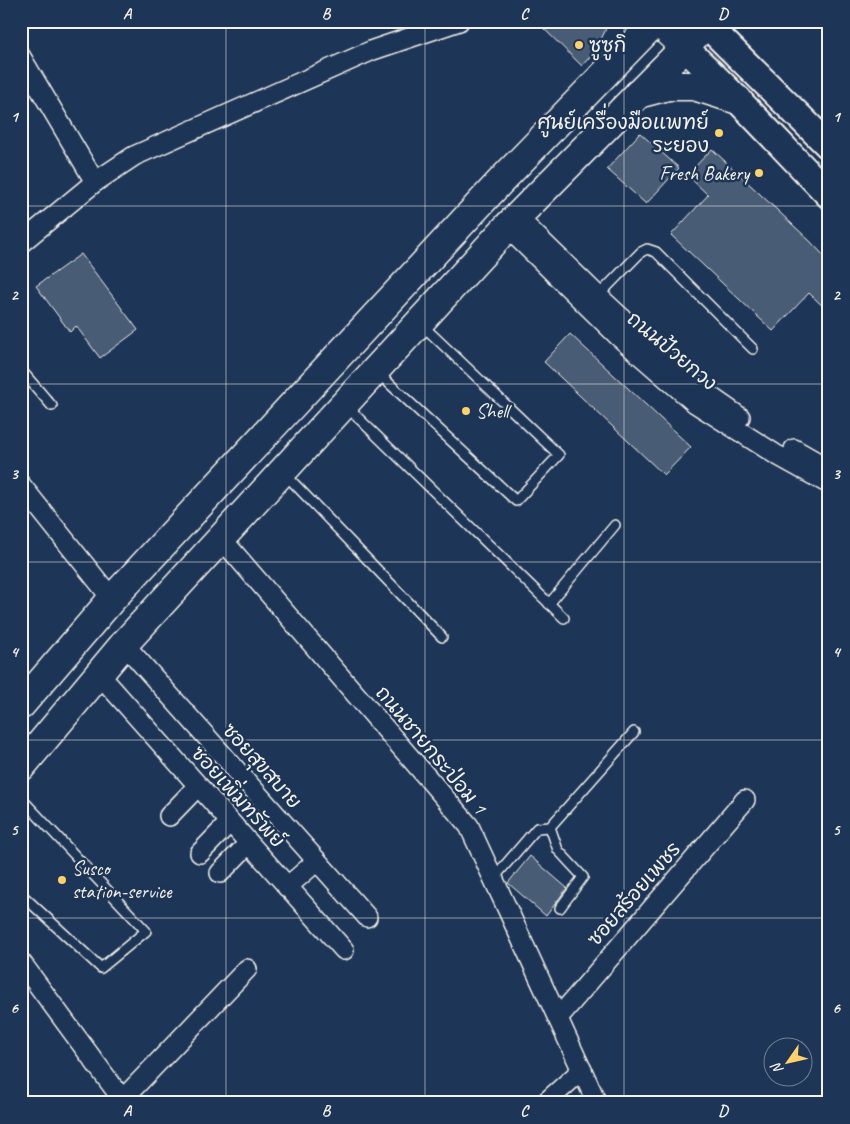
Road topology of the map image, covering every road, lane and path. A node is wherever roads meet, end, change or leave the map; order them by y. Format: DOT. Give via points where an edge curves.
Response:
graph roads {
  1 [pos="459,21"];
  2 [pos="655,21"];
  3 [pos="705,22"];
  4 [pos="685,47"];
  5 [pos="21,58"];
  6 [pos="638,94"];
  7 [pos="738,100"];
  8 [pos="829,146"];
  9 [pos="95,182"];
  10 [pos="829,195"];
  11 [pos="511,222"];
  12 [pos="21,243"];
  13 [pos="598,296"];
  14 [pos="419,322"];
  15 [pos="753,349"];
  16 [pos="21,370"];
  17 [pos="375,370"];
  18 [pos="344,404"];
  19 [pos="52,406"];
  20 [pos="829,469"];
  21 [pos="282,471"];
  22 [pos="829,484"];
  23 [pos="21,485"];
  24 [pos="615,525"];
  25 [pos="221,538"];
  26 [pos="112,599"];
  27 [pos="550,604"];
  28 [pos="564,618"];
  29 [pos="442,637"];
  30 [pos="124,644"];
  31 [pos="99,674"];
  32 [pos="21,704"];
  33 [pos="634,732"];
  34 [pos="21,767"];
  35 [pos="198,786"];
  36 [pos="21,798"];
  37 [pos="745,800"];
  38 [pos="169,816"];
  39 [pos="230,822"];
  40 [pos="550,827"];
  41 [pos="249,843"];
  42 [pos="200,853"];
  43 [pos="317,861"];
  44 [pos="220,873"];
  45 [pos="493,879"];
  46 [pos="287,887"];
  47 [pos="21,894"];
  48 [pos="560,908"];
  49 [pos="367,917"];
  50 [pos="344,950"];
  51 [pos="21,962"];
  52 [pos="247,969"];
  53 [pos="558,1018"];
  54 [pos="582,1070"];
  55 [pos="124,1101"];
  56 [pos="545,1103"];
  57 [pos="598,1103"];
  1 -- 9 [label="street" via="373,50 134,156"];
  2 -- 4 [label="street"];
  2 -- 26 [label="main road" via="500,182"];
  3 -- 4 [label="main road"];
  3 -- 8 [label="street"];
  4 -- 6 [label="main road"];
  4 -- 7 [label="street"];
  5 -- 9 [label="street"];
  6 -- 7 [label="main road" via="668,86 694,86"];
  6 -- 11 [label="main road"];
  7 -- 10 [label="street"];
  9 -- 12 [label="street"];
  11 -- 13 [label="street, ถนนป้วยกวง"];
  11 -- 14 [label="main road"];
  11 -- 22 [label="street, ถนนป้วยกวง" via="618,336 695,403"];
  13 -- 15 [label="lane" via="641,252 647,249 656,252"];
  13 -- 20 [label="street, ถนนป้วยกวง" via="694,385 756,429"];
  14 -- 17 [label="main road"];
  14 -- 17 [label="lane" via="559,456 516,501"];
  16 -- 19 [label="lane"];
  17 -- 18 [label="main road"];
  18 -- 21 [label="main road"];
  18 -- 27 [label="lane"];
  21 -- 25 [label="main road"];
  21 -- 29 [label="lane"];
  23 -- 26 [label="street"];
  24 -- 27 [label="lane"];
  25 -- 30 [label="main road"];
  25 -- 45 [label="street, ถนนชายกระป่อม 1" via="469,826"];
  26 -- 32 [label="main road"];
  27 -- 28 [label="lane"];
  30 -- 31 [label="main road"];
  30 -- 43 [label="street, ซอยสุขสบาย"];
  31 -- 34 [label="main road"];
  31 -- 35 [label="street, ซอยเพิ่มทรัพย์"];
  33 -- 40 [label="lane"];
  35 -- 38 [label="street"];
  35 -- 39 [label="street, ซอยเพิ่มทรัพย์"];
  36 -- 47 [label="lane" via="146,931 101,968"];
  37 -- 53 [label="street, ซอยสร้อยเพชร"];
  39 -- 41 [label="street, ซอยเพิ่มทรัพย์"];
  39 -- 42 [label="street"];
  40 -- 45 [label="lane" via="537,828"];
  40 -- 48 [label="lane" via="558,850 583,877"];
  41 -- 44 [label="street"];
  41 -- 46 [label="street, ซอยเพิ่มทรัพย์"];
  43 -- 46 [label="street"];
  43 -- 49 [label="street, ซอยสุขสบาย"];
  45 -- 53 [label="street, ถนนชายกระป่อม 1"];
  46 -- 50 [label="street, ซอยเพิ่มทรัพย์"];
  51 -- 55 [label="street"];
  52 -- 55 [label="street"];
  53 -- 54 [label="street, ถนนชายกระป่อม 1"];
  54 -- 56 [label="street"];
  54 -- 57 [label="street, ถนนชายกระป่อม 1"];
}
